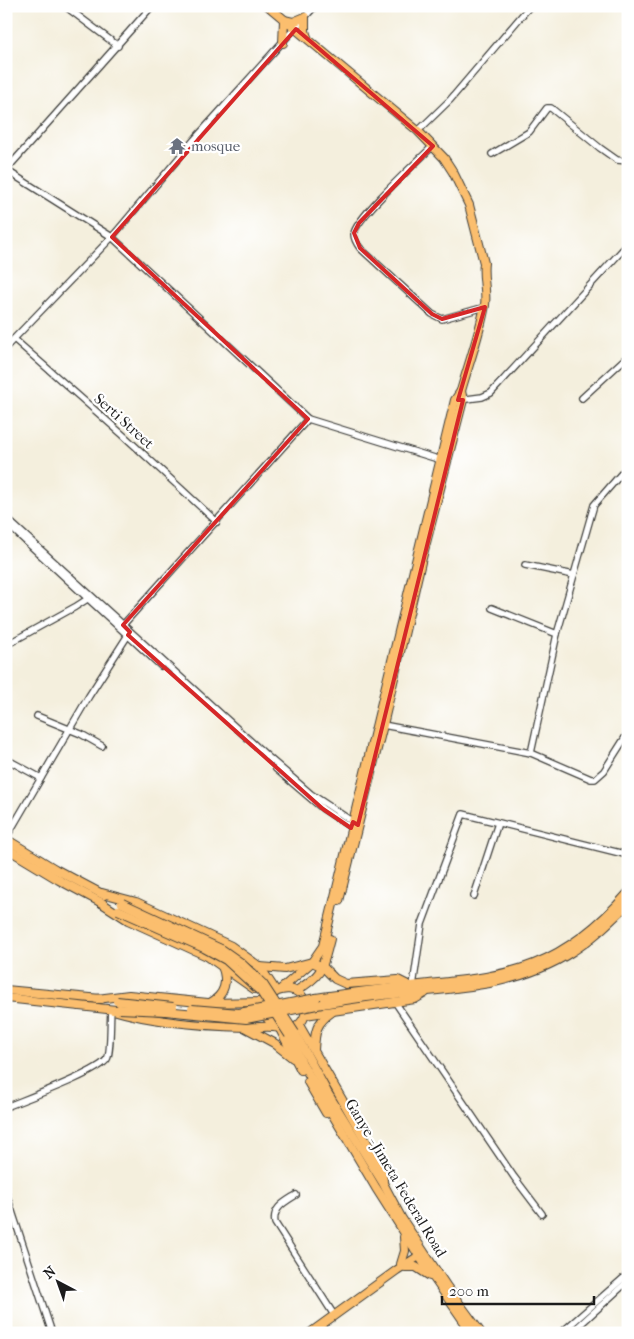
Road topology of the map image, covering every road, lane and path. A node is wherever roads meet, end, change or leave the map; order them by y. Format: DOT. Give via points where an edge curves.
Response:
graph roads {
  1 [pos="65,6"];
  2 [pos="152,6"];
  3 [pos="268,6"];
  4 [pos="316,6"];
  5 [pos="530,6"];
  6 [pos="305,17"];
  7 [pos="284,20"];
  8 [pos="296,29"];
  9 [pos="307,38"];
  10 [pos="284,43"];
  11 [pos="118,46"];
  12 [pos="418,131"];
  13 [pos="434,146"];
  14 [pos="492,154"];
  15 [pos="628,161"];
  16 [pos="112,237"];
  17 [pos="628,244"];
  18 [pos="485,307"];
  19 [pos="14,339"];
  20 [pos="6,347"];
  21 [pos="628,356"];
  22 [pos="582,398"];
  23 [pos="459,400"];
  24 [pos="308,419"];
  25 [pos="441,460"];
  26 [pos="628,466"];
  27 [pos="6,518"];
  28 [pos="217,522"];
  29 [pos="6,523"];
  30 [pos="525,564"];
  31 [pos="574,574"];
  32 [pos="89,597"];
  33 [pos="492,608"];
  34 [pos="122,626"];
  35 [pos="129,633"];
  36 [pos="557,634"];
  37 [pos="6,645"];
  38 [pos="37,716"];
  39 [pos="383,725"];
  40 [pos="69,730"];
  41 [pos="628,733"];
  42 [pos="102,746"];
  43 [pos="531,753"];
  44 [pos="6,759"];
  45 [pos="41,778"];
  46 [pos="498,823"];
  47 [pos="354,826"];
  48 [pos="6,839"];
  49 [pos="6,848"];
  50 [pos="628,855"];
  51 [pos="102,893"];
  52 [pos="628,893"];
  53 [pos="474,896"];
  54 [pos="100,902"];
  55 [pos="628,904"];
  56 [pos="120,906"];
  57 [pos="312,962"];
  58 [pos="222,966"];
  59 [pos="260,967"];
  60 [pos="323,967"];
  61 [pos="412,986"];
  62 [pos="6,990"];
  63 [pos="278,990"];
  64 [pos="296,991"];
  65 [pos="428,992"];
  66 [pos="6,998"];
  67 [pos="97,999"];
  68 [pos="267,1001"];
  69 [pos="395,1002"];
  70 [pos="208,1004"];
  71 [pos="115,1010"];
  72 [pos="334,1010"];
  73 [pos="305,1015"];
  74 [pos="299,1024"];
  75 [pos="244,1027"];
  76 [pos="278,1028"];
  77 [pos="314,1050"];
  78 [pos="294,1059"];
  79 [pos="6,1107"];
  80 [pos="379,1186"];
  81 [pos="6,1193"];
  82 [pos="296,1195"];
  83 [pos="542,1214"];
  84 [pos="403,1232"];
  85 [pos="418,1255"];
  86 [pos="401,1267"];
  87 [pos="628,1274"];
  88 [pos="432,1277"];
  89 [pos="628,1282"];
  90 [pos="334,1315"];
  91 [pos="52,1333"];
  92 [pos="310,1333"];
  93 [pos="472,1333"];
  94 [pos="481,1333"];
  95 [pos="560,1333"];
  96 [pos="571,1333"];
  1 -- 11 [label="street"];
  2 -- 11 [label="street"];
  3 -- 7 [label="main road"];
  4 -- 6 [label="street"];
  5 -- 12 [label="street" via="450,100"];
  6 -- 7 [label="main road" via="293,22"];
  6 -- 8 [label="street"];
  6 -- 9 [label="main road"];
  7 -- 8 [label="main road"];
  7 -- 10 [label="main road"];
  8 -- 9 [label="main road"];
  8 -- 10 [label="street"];
  9 -- 12 [label="main road"];
  10 -- 16 [label="street" via="194,140"];
  11 -- 16 [label="street" via="6,170"];
  12 -- 13 [label="main road"];
  13 -- 18 [label="main road" via="453,172 470,205 484,262"];
  13 -- 18 [label="street" via="364,217 354,232 355,240 432,314 442,319"];
  14 -- 15 [label="street" via="529,132 547,108 551,108 611,156"];
  16 -- 19 [label="street"];
  16 -- 24 [label="street"];
  17 -- 23 [label="street" via="491,393"];
  18 -- 23 [label="main road"];
  19 -- 20 [label="street"];
  19 -- 28 [label="street, Serti Street"];
  21 -- 22 [label="street"];
  23 -- 25 [label="main road"];
  23 -- 39 [label="main road"];
  24 -- 25 [label="street"];
  24 -- 28 [label="street"];
  25 -- 47 [label="main road"];
  26 -- 31 [label="street" via="594,505"];
  27 -- 32 [label="street"];
  28 -- 34 [label="street"];
  29 -- 32 [label="street"];
  30 -- 31 [label="street"];
  31 -- 36 [label="street"];
  32 -- 34 [label="street"];
  32 -- 37 [label="street"];
  33 -- 36 [label="street"];
  34 -- 35 [label="street"];
  35 -- 40 [label="street"];
  35 -- 47 [label="street" via="308,797"];
  36 -- 43 [label="street"];
  38 -- 40 [label="street"];
  39 -- 43 [label="street"];
  39 -- 47 [label="main road"];
  40 -- 42 [label="street"];
  40 -- 45 [label="street"];
  41 -- 43 [label="street" via="604,771 595,779"];
  44 -- 45 [label="street"];
  45 -- 48 [label="street"];
  46 -- 50 [label="street"];
  46 -- 53 [label="street"];
  46 -- 61 [label="street" via="463,814 422,924"];
  47 -- 57 [label="main road" via="323,946"];
  47 -- 60 [label="main road"];
  48 -- 51 [label="main road"];
  49 -- 54 [label="main road"];
  51 -- 56 [label="main road"];
  51 -- 59 [label="main road" via="136,902 191,926 231,946"];
  52 -- 61 [label="main road" via="579,939 536,963 478,979"];
  54 -- 56 [label="main road"];
  54 -- 58 [label="main road" via="128,920"];
  55 -- 65 [label="main road" via="573,952 547,966 485,985"];
  56 -- 80 [label="main road, Ganye - Jimeta Federal Road, bridge" via="226,960 261,992 292,1034 302,1063"];
  57 -- 59 [label="main road" via="285,968"];
  57 -- 60 [label="main road"];
  57 -- 63 [label="main road"];
  58 -- 68 [label="main road"];
  58 -- 70 [label="main road" via="227,977 224,988 216,1000"];
  59 -- 63 [label="main road"];
  60 -- 61 [label="main road" via="346,984 398,980"];
  60 -- 64 [label="main road" via="310,982"];
  61 -- 67 [label="main road, bridge" via="316,998 239,1013"];
  62 -- 67 [label="main road"];
  63 -- 64 [label="main road"];
  63 -- 68 [label="main road"];
  64 -- 73 [label="main road" via="305,1002"];
  65 -- 69 [label="main road" via="415,999"];
  65 -- 71 [label="main road, bridge" via="350,999 246,1019"];
  66 -- 71 [label="main road"];
  67 -- 70 [label="main road" via="128,995"];
  68 -- 70 [label="main road"];
  68 -- 76 [label="main road" via="266,1017"];
  69 -- 72 [label="main road"];
  69 -- 83 [label="street"];
  71 -- 75 [label="main road" via="132,1016"];
  71 -- 79 [label="street" via="109,1025 107,1060 63,1084"];
  72 -- 73 [label="main road"];
  72 -- 77 [label="main road" via="323,1018 314,1032"];
  73 -- 74 [label="main road"];
  74 -- 76 [label="main road" via="292,1029"];
  74 -- 77 [label="main road"];
  75 -- 76 [label="main road"];
  75 -- 78 [label="main road" via="274,1043"];
  76 -- 78 [label="main road"];
  77 -- 80 [label="main road" via="382,1169"];
  78 -- 80 [label="main road" via="365,1176"];
  80 -- 84 [label="main road, Ganye - Jimeta Federal Road"];
  80 -- 94 [label="main road, Ganye - Jimeta Federal Road"];
  81 -- 91 [label="street"];
  82 -- 90 [label="street" via="277,1209 275,1223"];
  84 -- 85 [label="main road, Ganye - Jimeta Federal Road"];
  84 -- 86 [label="main road" via="405,1251"];
  85 -- 86 [label="main road"];
  85 -- 88 [label="main road, Ganye - Jimeta Federal Road"];
  86 -- 88 [label="main road" via="416,1267"];
  86 -- 90 [label="main road"];
  87 -- 95 [label="street"];
  88 -- 93 [label="main road, Ganye - Jimeta Federal Road"];
  89 -- 96 [label="street"];
  90 -- 92 [label="main road"];
}
